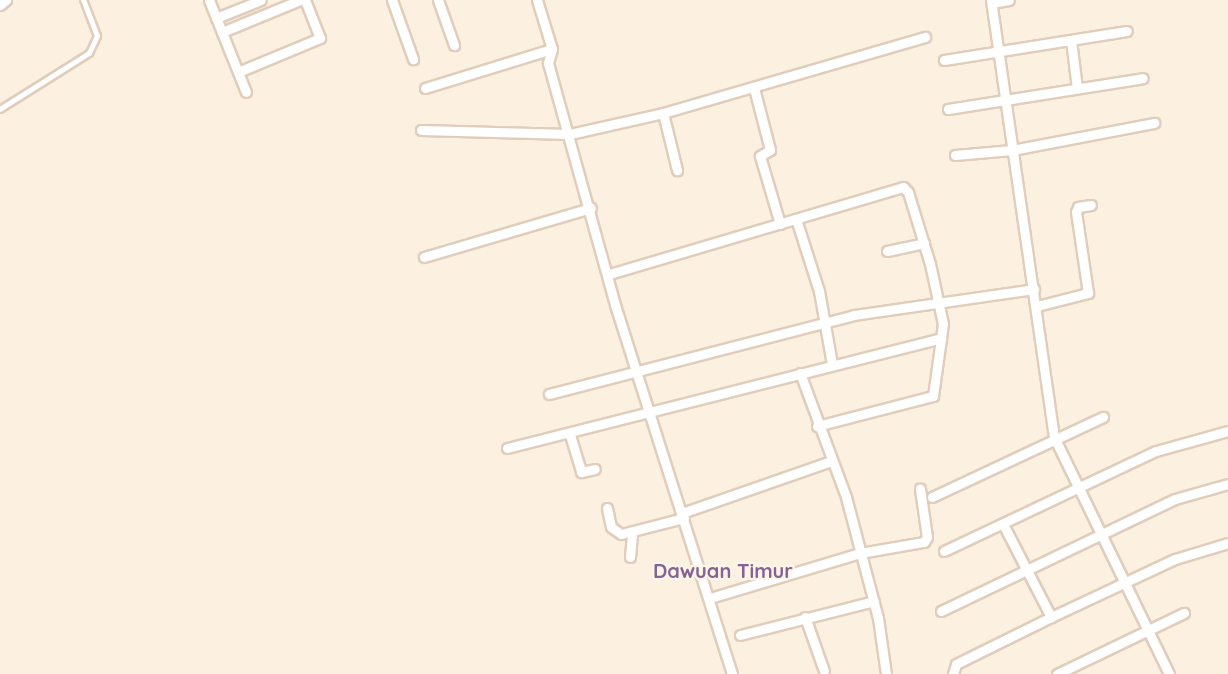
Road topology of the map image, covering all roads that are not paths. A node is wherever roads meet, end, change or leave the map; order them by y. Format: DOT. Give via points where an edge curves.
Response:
graph roads {
  1 [pos="6,0"];
  2 [pos="83,0"];
  3 [pos="209,0"];
  4 [pos="261,0"];
  5 [pos="300,0"];
  6 [pos="305,0"];
  7 [pos="392,0"];
  8 [pos="438,0"];
  9 [pos="537,0"];
  10 [pos="1009,0"];
  11 [pos="992,2"];
  12 [pos="0,5"];
  13 [pos="216,18"];
  14 [pos="1127,31"];
  15 [pos="222,32"];
  16 [pos="925,37"];
  17 [pos="1071,40"];
  18 [pos="454,45"];
  19 [pos="552,49"];
  20 [pos="997,51"];
  21 [pos="413,59"];
  22 [pos="944,60"];
  23 [pos="238,72"];
  24 [pos="1143,78"];
  25 [pos="425,88"];
  26 [pos="754,88"];
  27 [pos="1077,88"];
  28 [pos="246,92"];
  29 [pos="1007,99"];
  30 [pos="948,108"];
  31 [pos="0,109"];
  32 [pos="663,113"];
  33 [pos="1154,123"];
  34 [pos="422,130"];
  35 [pos="570,134"];
  36 [pos="1012,150"];
  37 [pos="956,155"];
  38 [pos="677,170"];
  39 [pos="1091,205"];
  40 [pos="591,208"];
  41 [pos="796,219"];
  42 [pos="780,224"];
  43 [pos="924,243"];
  44 [pos="887,251"];
  45 [pos="424,257"];
  46 [pos="609,274"];
  47 [pos="1034,289"];
  48 [pos="938,302"];
  49 [pos="1037,306"];
  50 [pos="825,322"];
  51 [pos="941,338"];
  52 [pos="832,364"];
  53 [pos="634,370"];
  54 [pos="800,373"];
  55 [pos="549,394"];
  56 [pos="647,412"];
  57 [pos="1103,417"];
  58 [pos="817,426"];
  59 [pos="1228,431"];
  60 [pos="570,435"];
  61 [pos="1054,437"];
  62 [pos="507,448"];
  63 [pos="831,461"];
  64 [pos="595,469"];
  65 [pos="1228,484"];
  66 [pos="1077,488"];
  67 [pos="920,489"];
  68 [pos="932,497"];
  69 [pos="607,508"];
  70 [pos="683,516"];
  71 [pos="1003,524"];
  72 [pos="632,532"];
  73 [pos="1101,536"];
  74 [pos="1228,543"];
  75 [pos="944,551"];
  76 [pos="860,553"];
  77 [pos="630,557"];
  78 [pos="1027,571"];
  79 [pos="1125,582"];
  80 [pos="710,598"];
  81 [pos="874,601"];
  82 [pos="941,611"];
  83 [pos="1184,613"];
  84 [pos="805,617"];
  85 [pos="1051,617"];
  86 [pos="1148,631"];
  87 [pos="740,634"];
  88 [pos="824,671"];
  89 [pos="732,674"];
  90 [pos="886,674"];
  91 [pos="953,674"];
  92 [pos="1057,674"];
  93 [pos="1169,674"];
  1 -- 12 [label="street"];
  2 -- 31 [label="lane" via="97,36 89,52"];
  3 -- 13 [label="street"];
  4 -- 13 [label="street"];
  5 -- 15 [label="street"];
  6 -- 23 [label="street" via="321,38"];
  7 -- 21 [label="street"];
  8 -- 18 [label="street"];
  9 -- 19 [label="street"];
  10 -- 11 [label="street"];
  11 -- 20 [label="street"];
  13 -- 15 [label="street"];
  14 -- 17 [label="street"];
  15 -- 23 [label="street"];
  16 -- 26 [label="street"];
  17 -- 20 [label="street"];
  17 -- 27 [label="street"];
  19 -- 25 [label="street"];
  19 -- 35 [label="street" via="548,63"];
  20 -- 22 [label="street"];
  20 -- 29 [label="street"];
  23 -- 28 [label="street"];
  24 -- 27 [label="street"];
  26 -- 32 [label="street"];
  26 -- 42 [label="street" via="770,150 760,156"];
  27 -- 29 [label="street"];
  29 -- 30 [label="street"];
  29 -- 36 [label="street"];
  32 -- 35 [label="street"];
  32 -- 38 [label="street"];
  33 -- 36 [label="street"];
  34 -- 35 [label="street"];
  35 -- 40 [label="street"];
  36 -- 37 [label="street"];
  36 -- 47 [label="street"];
  39 -- 49 [label="street" via="1078,207 1076,212 1088,293"];
  40 -- 45 [label="street"];
  40 -- 46 [label="street"];
  41 -- 42 [label="street"];
  41 -- 43 [label="street" via="903,188 908,192"];
  41 -- 50 [label="street"];
  42 -- 46 [label="street"];
  43 -- 44 [label="street"];
  43 -- 48 [label="street"];
  46 -- 53 [label="street"];
  47 -- 48 [label="street"];
  47 -- 49 [label="street"];
  48 -- 50 [label="street"];
  48 -- 51 [label="street"];
  49 -- 61 [label="street"];
  50 -- 52 [label="street"];
  50 -- 53 [label="street"];
  51 -- 52 [label="street"];
  51 -- 58 [label="street" via="933,396"];
  52 -- 54 [label="street"];
  53 -- 55 [label="street"];
  53 -- 56 [label="street"];
  54 -- 56 [label="street"];
  54 -- 58 [label="street"];
  56 -- 60 [label="street"];
  56 -- 70 [label="street"];
  57 -- 61 [label="street"];
  58 -- 63 [label="street"];
  59 -- 66 [label="street" via="1156,451"];
  60 -- 62 [label="street"];
  60 -- 64 [label="street" via="581,472"];
  61 -- 66 [label="street"];
  61 -- 68 [label="street"];
  63 -- 70 [label="street"];
  63 -- 76 [label="street" via="846,497"];
  65 -- 73 [label="street" via="1175,500"];
  66 -- 71 [label="street"];
  66 -- 73 [label="street"];
  67 -- 76 [label="street" via="925,542"];
  69 -- 72 [label="street" via="616,532"];
  70 -- 72 [label="street"];
  70 -- 80 [label="street"];
  71 -- 75 [label="street"];
  71 -- 78 [label="street"];
  72 -- 77 [label="street"];
  73 -- 78 [label="street"];
  73 -- 79 [label="street"];
  74 -- 79 [label="street" via="1175,559"];
  76 -- 80 [label="street"];
  76 -- 81 [label="street"];
  78 -- 82 [label="street"];
  78 -- 85 [label="street"];
  79 -- 85 [label="street"];
  79 -- 86 [label="street"];
  80 -- 89 [label="street"];
  81 -- 84 [label="street"];
  81 -- 90 [label="street"];
  83 -- 86 [label="street"];
  84 -- 87 [label="street"];
  84 -- 88 [label="street"];
  85 -- 91 [label="street" via="956,664"];
  86 -- 92 [label="street"];
  86 -- 93 [label="street"];
}
